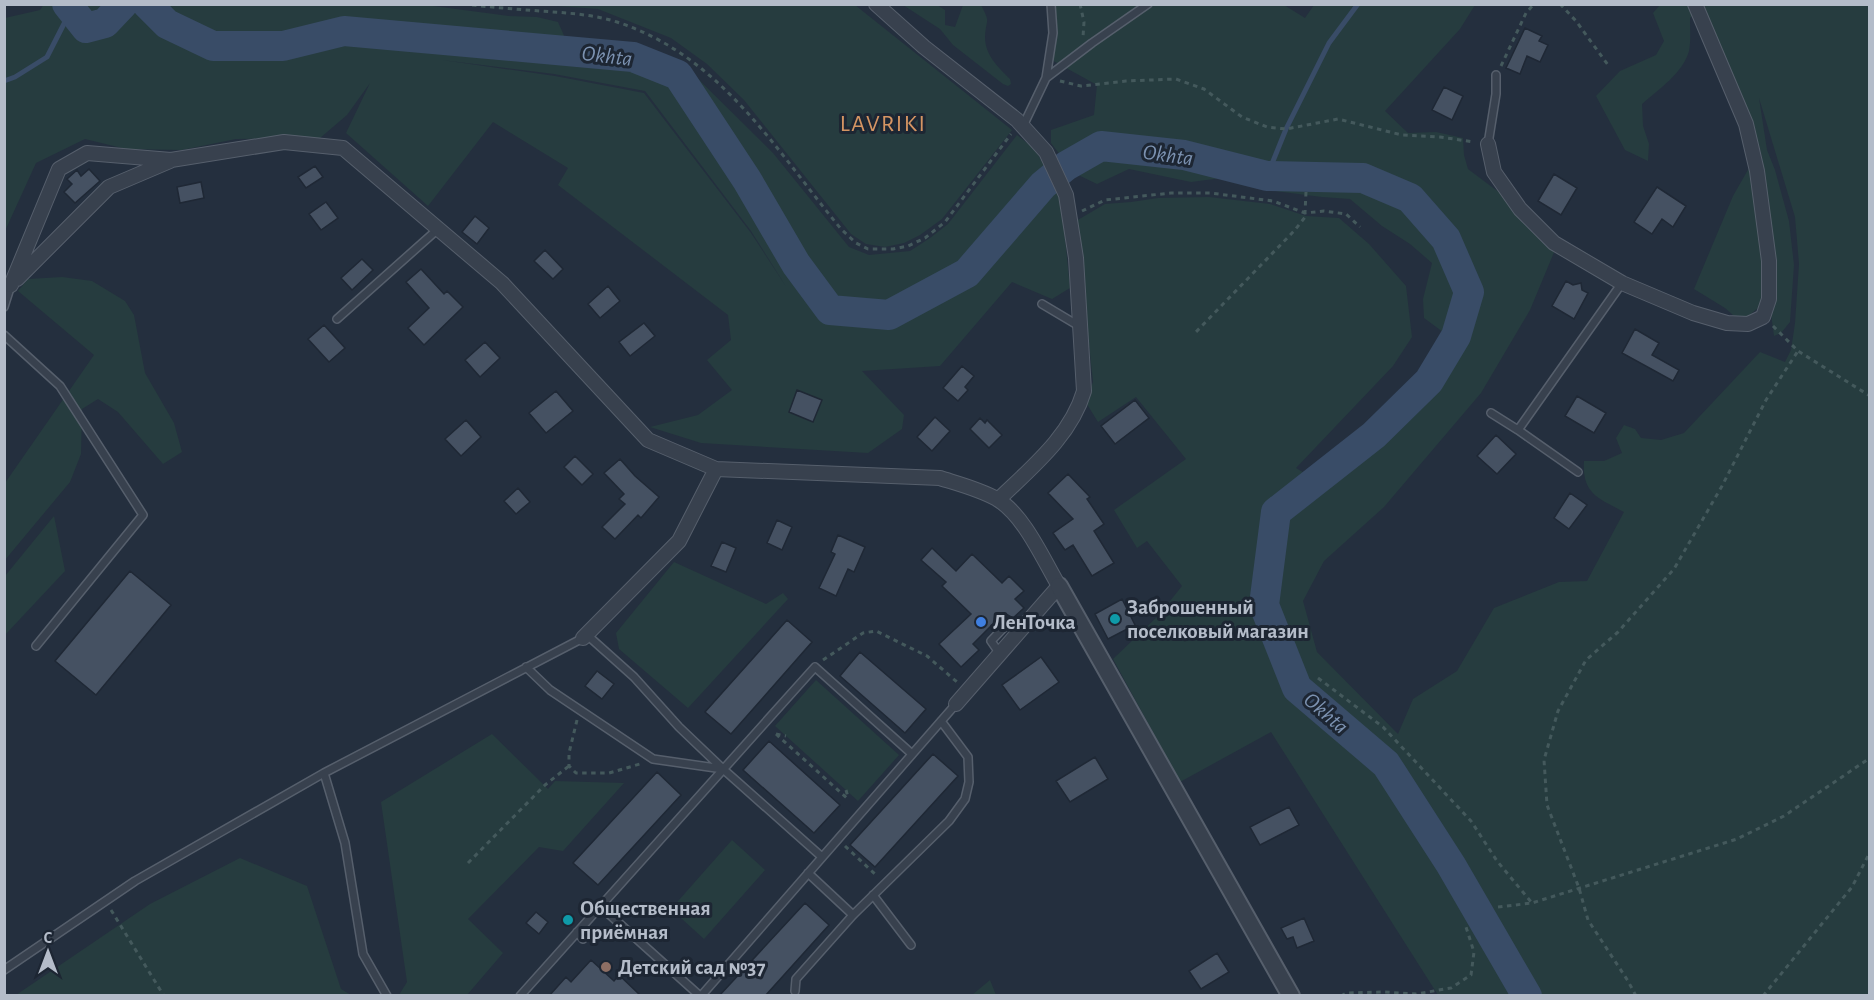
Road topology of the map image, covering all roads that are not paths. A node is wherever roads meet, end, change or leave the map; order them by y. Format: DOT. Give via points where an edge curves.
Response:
graph roads {
  1 [pos="876,4"];
  2 [pos="1051,4"];
  3 [pos="1148,4"];
  4 [pos="1695,4"];
  5 [pos="1496,75"];
  6 [pos="1046,78"];
  7 [pos="1021,124"];
  8 [pos="1488,144"];
  9 [pos="171,160"];
  10 [pos="438,229"];
  11 [pos="1622,283"];
  12 [pos="11,285"];
  13 [pos="1042,304"];
  14 [pos="4,307"];
  15 [pos="337,319"];
  16 [pos="1081,328"];
  17 [pos="4,335"];
  18 [pos="1491,412"];
  19 [pos="1518,430"];
  20 [pos="716,469"];
  21 [pos="1578,472"];
  22 [pos="998,500"];
  23 [pos="1059,586"];
  24 [pos="584,636"];
  25 [pos="36,646"];
  26 [pos="526,667"];
  27 [pos="956,704"];
  28 [pos="941,721"];
  29 [pos="912,754"];
  30 [pos="723,769"];
  31 [pos="324,773"];
  32 [pos="822,857"];
  33 [pos="808,873"];
  34 [pos="873,895"];
  35 [pos="600,906"];
  36 [pos="853,915"];
  37 [pos="577,932"];
  38 [pos="583,939"];
  39 [pos="911,945"];
  40 [pos="4,970"];
  41 [pos="795,991"];
  42 [pos="387,996"];
  43 [pos="520,996"];
  44 [pos="700,996"];
  45 [pos="1292,996"];
  1 -- 7 [label="street"];
  2 -- 6 [label="lane" via="1053,33"];
  3 -- 6 [label="lane"];
  4 -- 11 [label="street" via="1746,124 1757,171 1769,261 1769,299 1763,317 1748,324 1727,323"];
  5 -- 8 [label="lane"];
  6 -- 7 [label="lane"];
  7 -- 16 [label="street" via="1046,152 1066,195"];
  8 -- 11 [label="street" via="1494,172 1520,209 1554,243"];
  9 -- 10 [label="street" via="284,142 343,148"];
  9 -- 12 [label="street" via="109,187"];
  9 -- 12 [label="street" via="87,153 59,169"];
  10 -- 15 [label="lane"];
  10 -- 20 [label="street" via="502,283 648,440"];
  11 -- 19 [label="lane"];
  12 -- 14 [label="lane"];
  13 -- 16 [label="lane"];
  16 -- 22 [label="street" via="1084,391 1079,407 1056,442"];
  17 -- 25 [label="lane" via="60,386 143,514"];
  18 -- 19 [label="lane"];
  19 -- 21 [label="lane"];
  20 -- 22 [label="street" via="939,478"];
  20 -- 24 [label="street" via="679,540"];
  22 -- 23 [label="street" via="1018,518"];
  23 -- 27 [label="street"];
  23 -- 45 [label="street"];
  24 -- 26 [label="lane"];
  24 -- 30 [label="lane" via="634,677"];
  26 -- 30 [label="lane" via="550,690 653,759"];
  26 -- 31 [label="lane"];
  27 -- 28 [label="lane"];
  28 -- 29 [label="lane"];
  28 -- 34 [label="lane" via="968,757 965,799 949,821"];
  29 -- 30 [label="lane" via="815,667"];
  29 -- 32 [label="lane"];
  30 -- 32 [label="lane"];
  30 -- 35 [label="lane"];
  31 -- 40 [label="lane" via="135,881"];
  31 -- 42 [label="lane" via="345,843 363,954"];
  32 -- 33 [label="lane"];
  33 -- 36 [label="lane"];
  33 -- 44 [label="lane"];
  34 -- 36 [label="lane"];
  34 -- 39 [label="lane"];
  35 -- 37 [label="lane"];
  35 -- 44 [label="lane"];
  36 -- 41 [label="lane" via="796,979"];
  37 -- 38 [label="lane"];
  37 -- 43 [label="lane"];
}
